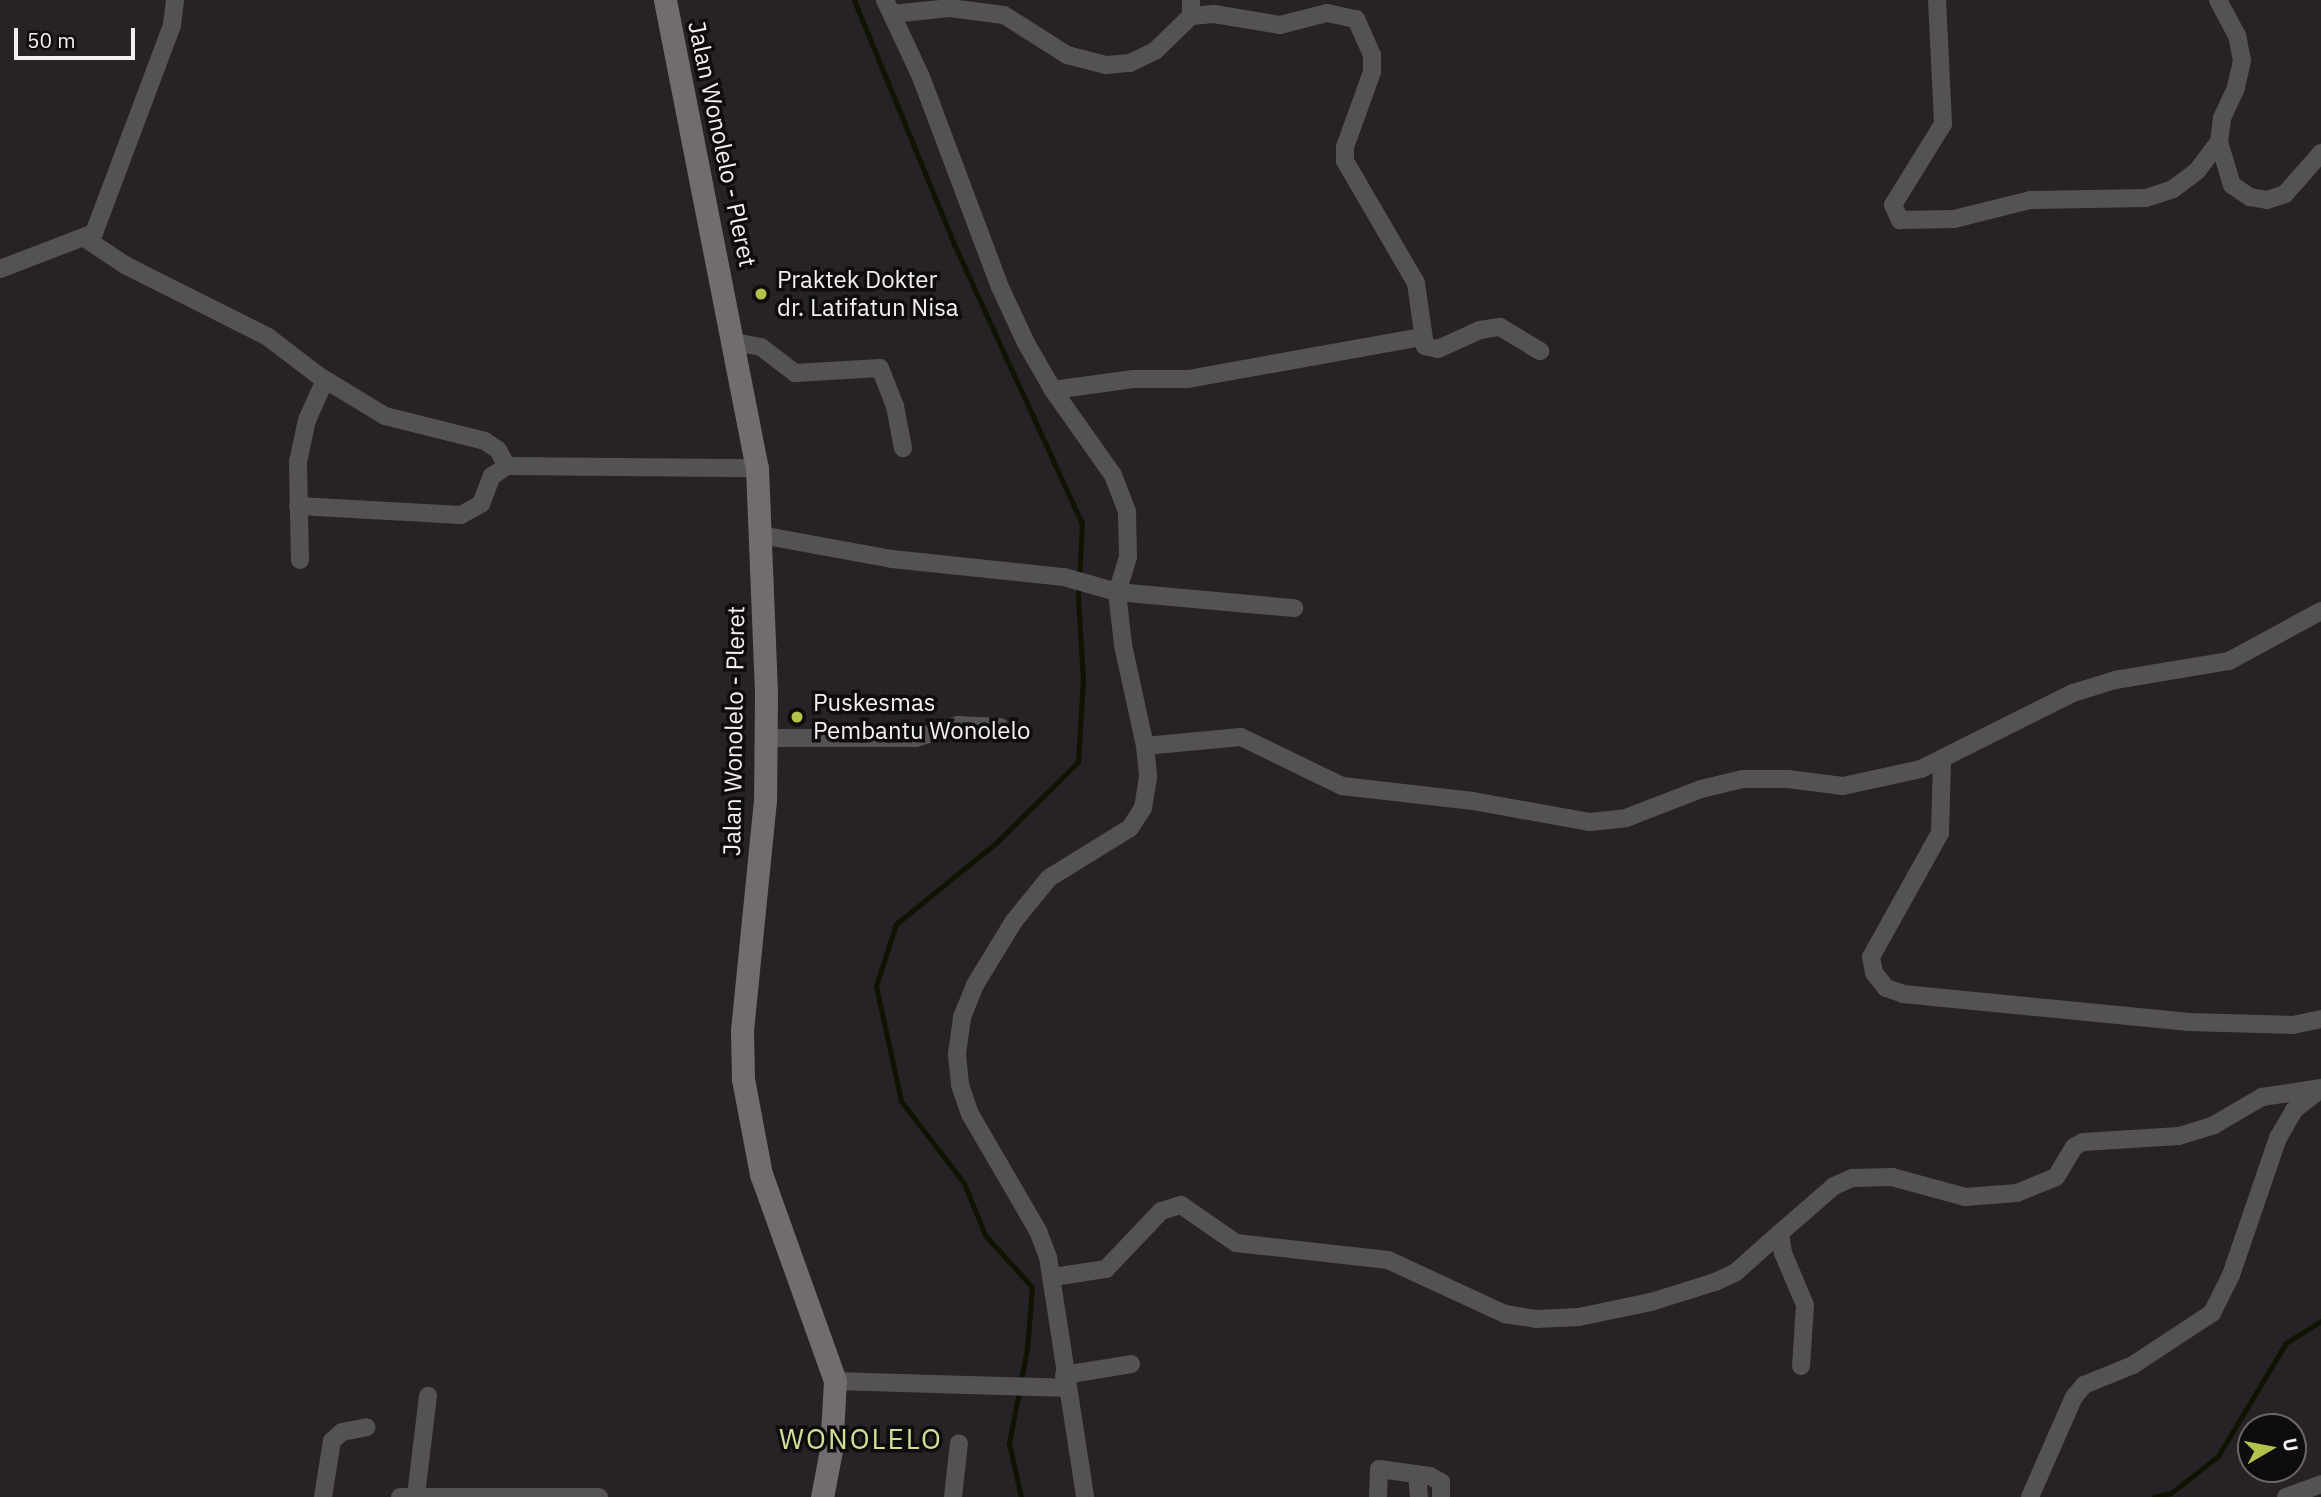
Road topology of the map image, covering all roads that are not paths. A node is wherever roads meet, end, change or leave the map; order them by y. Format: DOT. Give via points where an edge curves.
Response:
graph roads {
  1 [pos="175,0"];
  2 [pos="665,0"];
  3 [pos="1937,0"];
  4 [pos="2218,0"];
  5 [pos="888,7"];
  6 [pos="1191,8"];
  7 [pos="2219,142"];
  8 [pos="2321,153"];
  9 [pos="86,239"];
  10 [pos="0,269"];
  11 [pos="1422,337"];
  12 [pos="735,342"];
  13 [pos="1540,351"];
  14 [pos="325,380"];
  15 [pos="1053,390"];
  16 [pos="904,448"];
  17 [pos="508,466"];
  18 [pos="757,468"];
  19 [pos="298,506"];
  20 [pos="761,535"];
  21 [pos="300,560"];
  22 [pos="1117,592"];
  23 [pos="1294,608"];
  24 [pos="2321,611"];
  25 [pos="1000,727"];
  26 [pos="766,738"];
  27 [pos="1144,746"];
  28 [pos="1942,761"];
  29 [pos="2321,1019"];
  30 [pos="2321,1089"];
  31 [pos="1780,1233"];
  32 [pos="1053,1277"];
  33 [pos="1131,1364"];
  34 [pos="1801,1366"];
  35 [pos="835,1381"];
  36 [pos="1065,1381"];
  37 [pos="428,1396"];
  38 [pos="367,1427"];
  39 [pos="959,1443"];
  40 [pos="1417,1474"];
  41 [pos="2321,1484"];
  42 [pos="408,1496"];
  43 [pos="323,1497"];
  44 [pos="599,1497"];
  45 [pos="822,1497"];
  46 [pos="953,1497"];
  47 [pos="1085,1497"];
  48 [pos="1378,1497"];
  49 [pos="1419,1497"];
  50 [pos="1441,1497"];
  51 [pos="2030,1497"];
  52 [pos="2286,1497"];
  1 -- 9 [label="street" via="172,25 98,224"];
  2 -- 12 [label="main road, Jalan Wonolelo - Pleret"];
  3 -- 7 [label="street" via="1943,124 1893,205 1900,220 1954,219 2030,200 2146,198 2173,189 2197,171"];
  4 -- 7 [label="street" via="2237,35 2242,61 2236,88 2221,118"];
  5 -- 6 [label="street" via="1004,15 1067,55 1106,65 1130,63 1155,51"];
  5 -- 15 [label="street" via="921,77 1000,287"];
  6 -- 11 [label="street" via="1280,25 1327,13 1356,19 1371,55 1372,72 1345,147 1345,161 1416,283"];
  7 -- 8 [label="street" via="2232,185 2250,197 2267,200 2285,194 2302,180"];
  9 -- 10 [label="street"];
  9 -- 14 [label="street" via="125,265 268,337"];
  11 -- 13 [label="street" via="1425,346 1438,349 1480,330 1500,327"];
  11 -- 15 [label="street" via="1188,379 1133,379"];
  12 -- 16 [label="street" via="761,347 795,373 880,369 895,406"];
  12 -- 18 [label="main road, Jalan Wonolelo - Pleret"];
  14 -- 17 [label="street" via="385,416 485,441"];
  14 -- 19 [label="street" via="307,420 298,462"];
  15 -- 22 [label="street" via="1113,475 1127,513 1128,557"];
  17 -- 18 [label="street"];
  17 -- 19 [label="street" via="492,476 481,505 461,515"];
  18 -- 20 [label="main road, Jalan Wonolelo - Pleret"];
  19 -- 21 [label="street"];
  20 -- 22 [label="street" via="904,561 1065,577"];
  20 -- 26 [label="main road, Jalan Wonolelo - Pleret"];
  22 -- 23 [label="street"];
  22 -- 27 [label="street" via="1122,645"];
  24 -- 28 [label="street" via="2229,661 2115,680 2073,693"];
  25 -- 26 [label="street" via="958,725 916,738"];
  26 -- 35 [label="main road, Jalan Wonolelo - Pleret" via="743,1079 750,1127 780,1237 819,1327"];
  27 -- 28 [label="street" via="1241,737 1342,786 1473,801 1590,822 1626,818 1701,789 1743,779 1843,786"];
  27 -- 32 [label="street" via="1148,777 1143,808 1130,828 1049,878 1014,921 975,985 962,1018 957,1055 963,1094 1038,1231"];
  28 -- 29 [label="street" via="1943,825 1871,957 1874,974 1886,988 1903,994 2188,1022 2293,1025"];
  30 -- 31 [label="street" via="2262,1097 2214,1125 2179,1136 2083,1142 2074,1147 2056,1177 2017,1193 1965,1197 1892,1177 1852,1178 1834,1185"];
  30 -- 51 [label="street" via="2294,1110 2278,1138 2231,1275 2212,1313 2133,1365 2084,1385 2074,1397"];
  31 -- 32 [label="street" via="1736,1272 1715,1282 1651,1302 1568,1318 1505,1314 1388,1260 1236,1244 1181,1205 1161,1211 1106,1269"];
  31 -- 34 [label="street" via="1783,1253 1805,1305"];
  32 -- 36 [label="street"];
  33 -- 36 [label="street"];
  35 -- 36 [label="street" via="1027,1385"];
  35 -- 45 [label="main road, Jalan Wonolelo - Pleret" via="831,1450"];
  36 -- 47 [label="street"];
  37 -- 42 [label="street"];
  38 -- 43 [label="street" via="342,1432 332,1441"];
  39 -- 46 [label="street"];
  40 -- 48 [label="street" via="1380,1469"];
  40 -- 49 [label="street"];
  40 -- 50 [label="street" via="1441,1482"];
  41 -- 52 [label="street"];
  42 -- 44 [label="street"];
}
